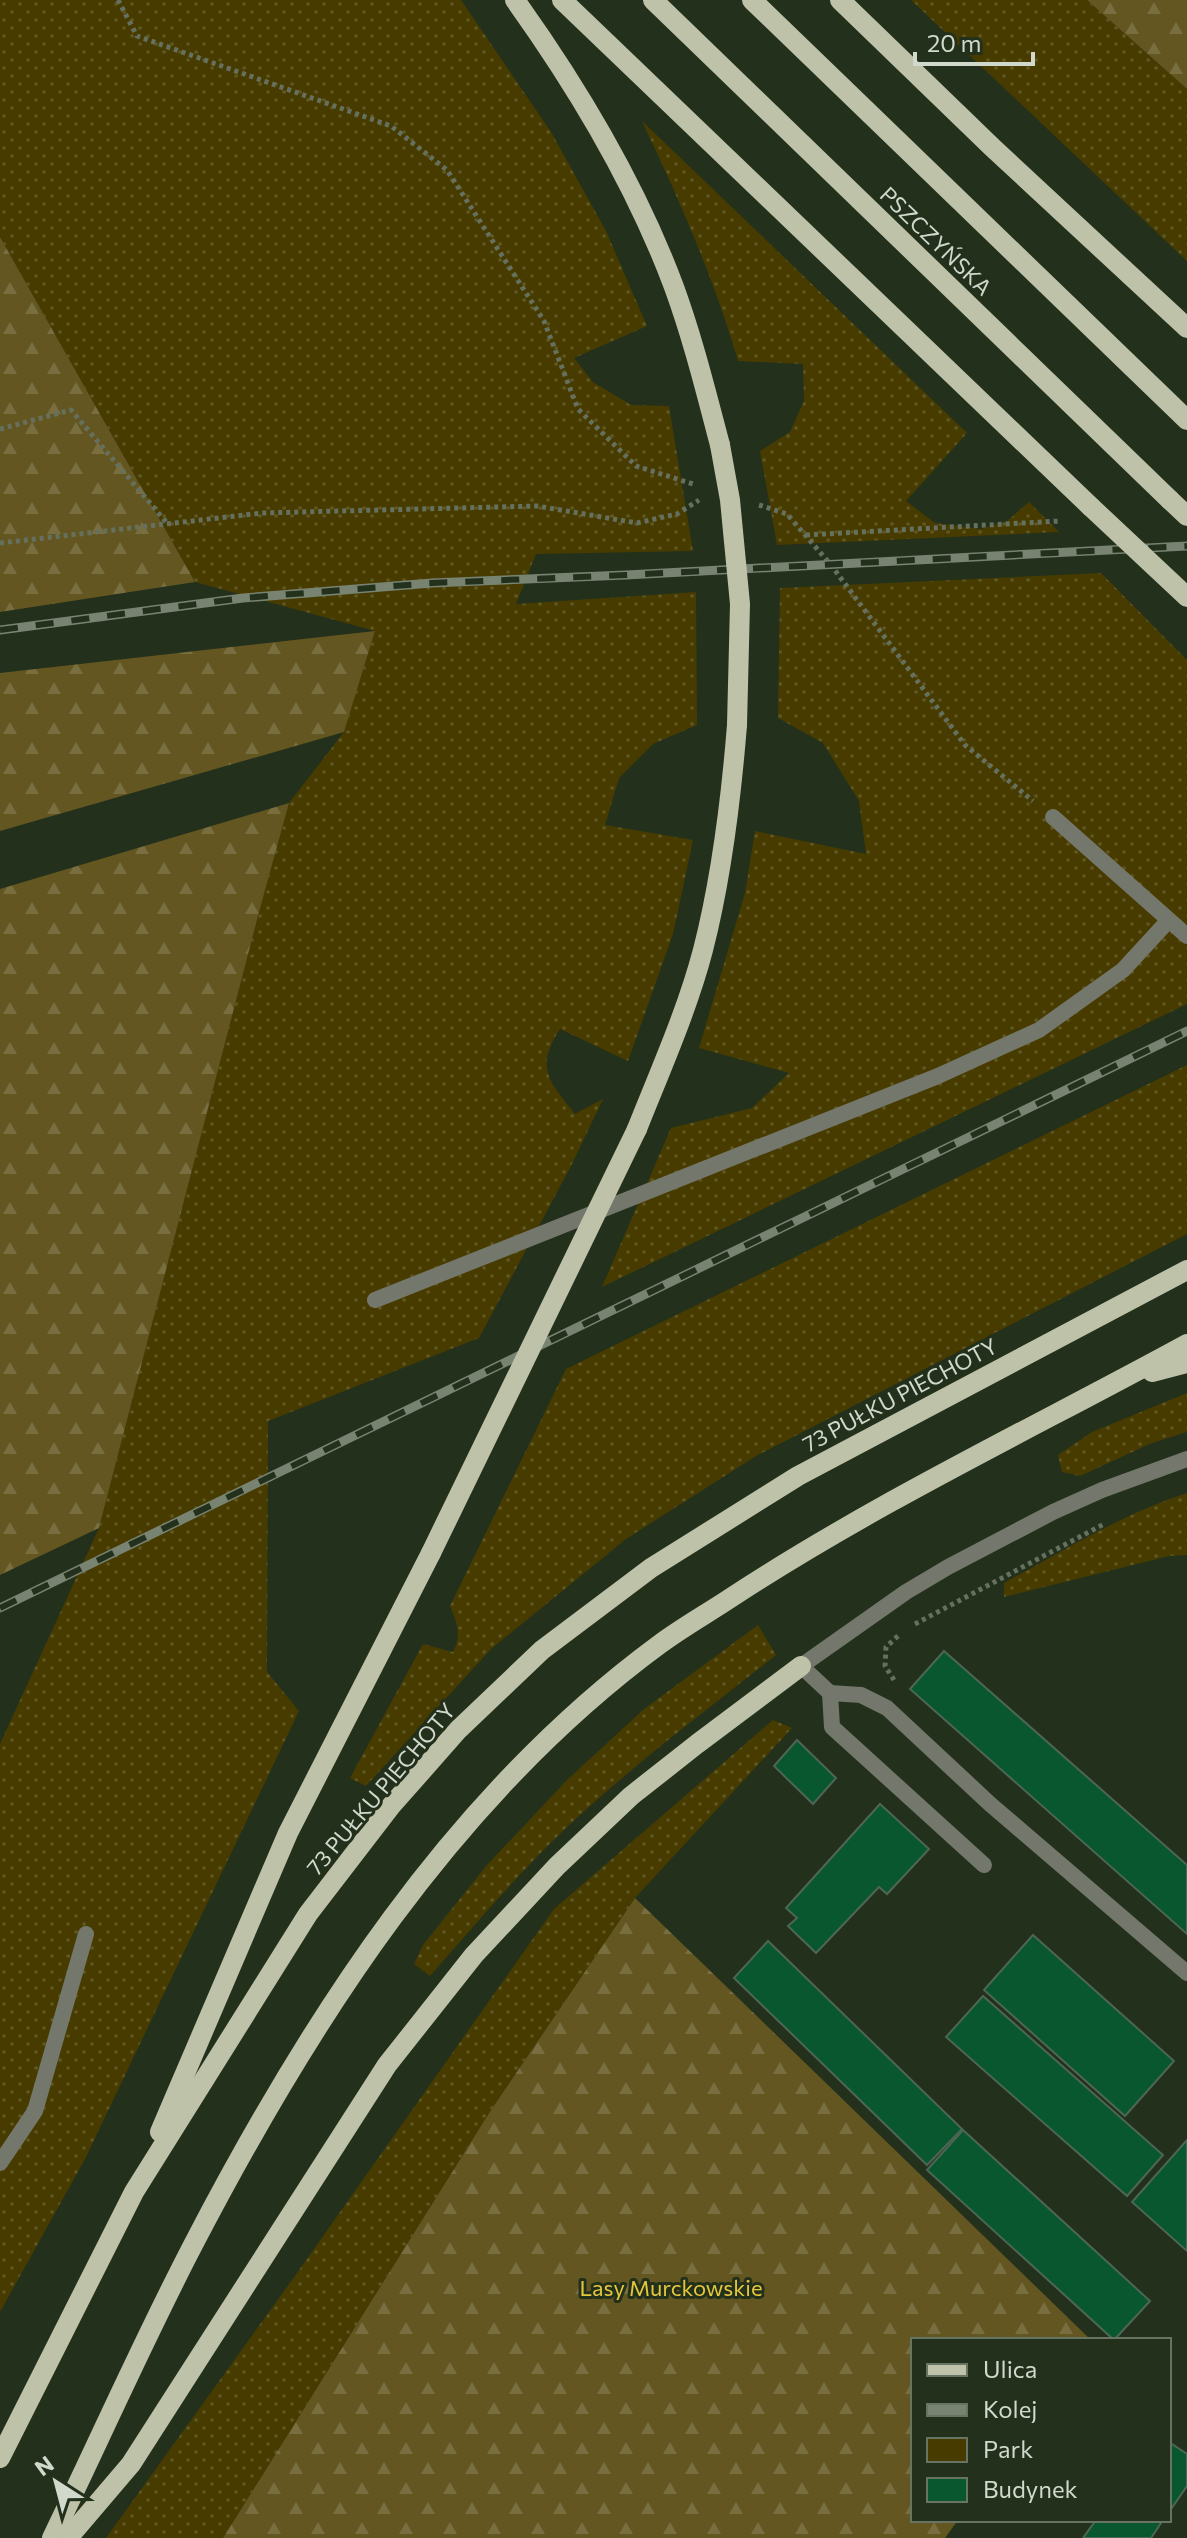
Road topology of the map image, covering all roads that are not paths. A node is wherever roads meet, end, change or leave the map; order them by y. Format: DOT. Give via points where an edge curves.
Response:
graph roads {
  1 [pos="515,0"];
  2 [pos="562,0"];
  3 [pos="653,0"];
  4 [pos="752,0"];
  5 [pos="840,0"];
  6 [pos="1187,328"];
  7 [pos="1187,420"];
  8 [pos="1187,516"];
  9 [pos="1187,597"];
  10 [pos="1053,817"];
  11 [pos="1168,921"];
  12 [pos="1187,936"];
  13 [pos="1187,1270"];
  14 [pos="375,1300"];
  15 [pos="1187,1344"];
  16 [pos="1187,1363"];
  17 [pos="1121,1380"];
  18 [pos="1187,1459"];
  19 [pos="801,1666"];
  20 [pos="830,1693"];
  21 [pos="984,1865"];
  22 [pos="86,1934"];
  23 [pos="1187,1973"];
  24 [pos="0,2163"];
  25 [pos="134,2192"];
  26 [pos="0,2458"];
  27 [pos="52,2538"];
  28 [pos="68,2538"];
  1 -- 25 [label="main road, bridge" via="589,114 651,232 697,355 720,445 740,604 737,725 720,866 702,952 637,1129 288,1833"];
  2 -- 9 [label="main road, bridge" via="1083,513"];
  3 -- 8 [label="main road, PSZCZYŃSKA, bridge"];
  4 -- 7 [label="main road, PSZCZYŃSKA"];
  5 -- 6 [label="main road"];
  10 -- 11 [label="street"];
  11 -- 12 [label="street"];
  11 -- 14 [label="street" via="1123,970 1039,1030 938,1076"];
  13 -- 25 [label="main road, 73 PUŁKU PIECHOTY" via="798,1476 651,1568 542,1650 448,1741 308,1914"];
  15 -- 17 [label="main road"];
  16 -- 17 [label="main road"];
  17 -- 27 [label="main road" via="902,1495 662,1643 584,1704 451,1840 371,1946 283,2085 193,2245"];
  18 -- 19 [label="street" via="1053,1512 948,1567"];
  19 -- 20 [label="street"];
  19 -- 28 [label="main road" via="631,1796 474,1955 387,2065 131,2464"];
  20 -- 21 [label="street" via="832,1727"];
  20 -- 23 [label="street" via="861,1695 887,1708"];
  22 -- 24 [label="street" via="35,2111"];
  25 -- 26 [label="main road, 73 PUŁKU PIECHOTY"];
}
